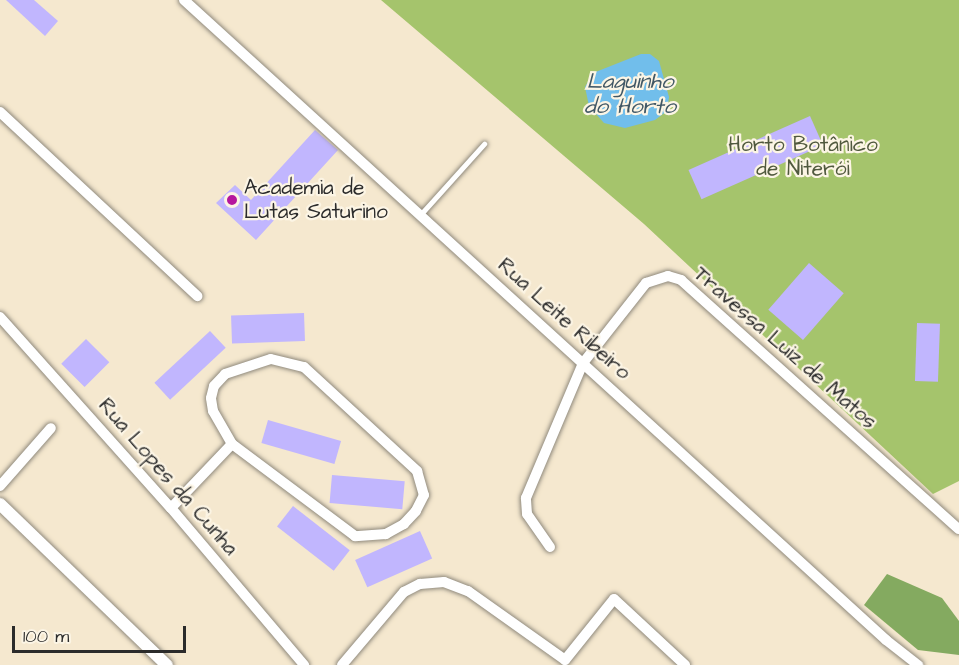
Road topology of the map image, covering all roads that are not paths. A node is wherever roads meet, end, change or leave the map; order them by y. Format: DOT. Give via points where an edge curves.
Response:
graph roads {
  1 [pos="184,0"];
  2 [pos="0,112"];
  3 [pos="484,144"];
  4 [pos="420,215"];
  5 [pos="197,296"];
  6 [pos="0,317"];
  7 [pos="583,363"];
  8 [pos="51,428"];
  9 [pos="232,444"];
  10 [pos="0,486"];
  11 [pos="0,504"];
  12 [pos="171,508"];
  13 [pos="959,529"];
  14 [pos="550,547"];
  15 [pos="565,663"];
  16 [pos="167,665"];
  17 [pos="304,665"];
  18 [pos="342,665"];
  19 [pos="685,665"];
  20 [pos="918,665"];
  1 -- 4 [label="street, Rua Leite Ribeiro"];
  2 -- 5 [label="street"];
  3 -- 4 [label="lane"];
  4 -- 7 [label="street, Rua Leite Ribeiro"];
  6 -- 12 [label="street, Rua Lopes da Cunha"];
  7 -- 13 [label="street, Travessa Luiz de Matos" via="650,279 668,276 681,280"];
  7 -- 14 [label="street, Travessa Luiz de Matos" via="526,498 527,514"];
  7 -- 20 [label="street, Rua Leite Ribeiro"];
  8 -- 10 [label="street"];
  9 -- 9 [label="street" via="362,538 394,531 416,511 424,495 417,471 304,367 287,361 271,359 225,374 214,386 213,411"];
  9 -- 12 [label="street"];
  11 -- 16 [label="street"];
  12 -- 17 [label="street, Rua Lopes da Cunha"];
  15 -- 18 [label="street" via="468,591 444,582 420,584 404,592"];
  15 -- 19 [label="street" via="614,599"];
}
